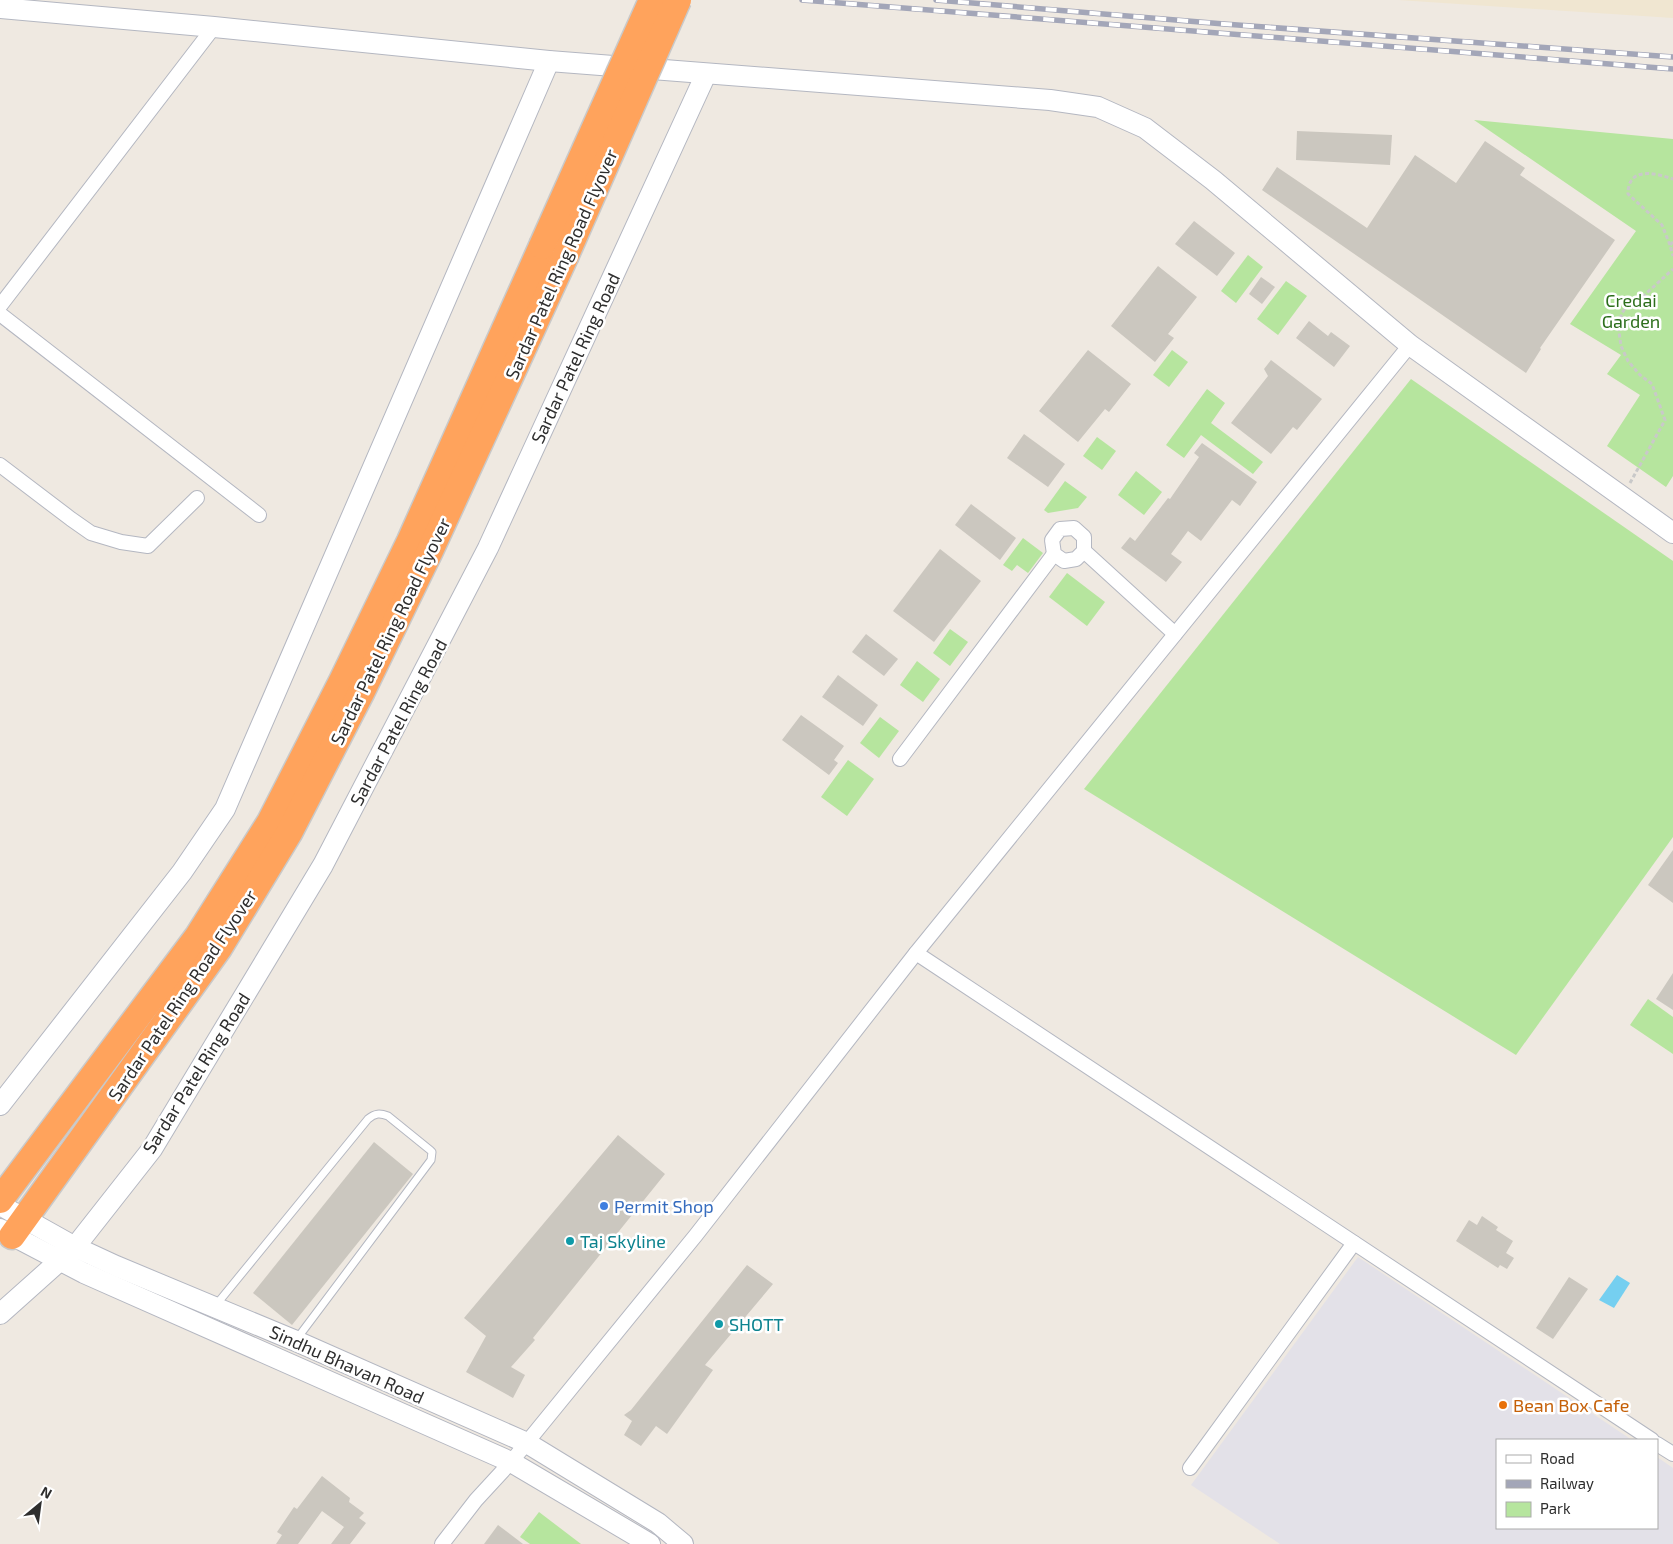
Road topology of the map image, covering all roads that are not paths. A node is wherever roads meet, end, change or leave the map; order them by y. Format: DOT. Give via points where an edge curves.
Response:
graph roads {
  1 [pos="652,0"];
  2 [pos="678,0"];
  3 [pos="0,8"];
  4 [pos="214,27"];
  5 [pos="549,61"];
  6 [pos="706,74"];
  7 [pos="0,306"];
  8 [pos="0,314"];
  9 [pos="1410,344"];
  10 [pos="0,465"];
  11 [pos="196,498"];
  12 [pos="259,515"];
  13 [pos="1673,532"];
  14 [pos="1084,551"];
  15 [pos="1054,554"];
  16 [pos="1175,634"];
  17 [pos="900,759"];
  18 [pos="209,942"];
  19 [pos="916,953"];
  20 [pos="0,1105"];
  21 [pos="0,1200"];
  22 [pos="0,1204"];
  23 [pos="12,1228"];
  24 [pos="1354,1243"];
  25 [pos="75,1247"];
  26 [pos="61,1261"];
  27 [pos="214,1307"];
  28 [pos="0,1314"];
  29 [pos="296,1341"];
  30 [pos="1650,1439"];
  31 [pos="527,1443"];
  32 [pos="1658,1445"];
  33 [pos="1673,1454"];
  34 [pos="511,1462"];
  35 [pos="1190,1468"];
  36 [pos="658,1522"];
  37 [pos="645,1543"];
  38 [pos="442,1544"];
  39 [pos="684,1544"];
  1 -- 18 [label="highway, Sardar Patel Ring Road Flyover, bridge" via="410,541"];
  2 -- 18 [label="highway, Sardar Patel Ring Road Flyover, bridge" via="561,265 362,691 289,833"];
  3 -- 4 [label="street"];
  4 -- 5 [label="street"];
  4 -- 7 [label="street"];
  5 -- 6 [label="street"];
  5 -- 20 [label="street" via="225,809 182,872"];
  6 -- 9 [label="street" via="1050,100 1098,107 1145,128 1198,168"];
  6 -- 25 [label="street, Sardar Patel Ring Road" via="488,548 323,865 152,1148"];
  8 -- 12 [label="street"];
  9 -- 13 [label="street"];
  9 -- 16 [label="street"];
  10 -- 11 [label="street" via="92,533 121,542 148,546"];
  14 -- 15 [label="street" via="1076,559 1064,561"];
  14 -- 15 [label="street" via="1084,537 1074,528 1067,528 1060,529 1052,540"];
  14 -- 16 [label="street"];
  15 -- 17 [label="street"];
  16 -- 19 [label="street"];
  18 -- 21 [label="highway, Sardar Patel Ring Road Flyover"];
  18 -- 23 [label="highway, Sardar Patel Ring Road Flyover"];
  19 -- 24 [label="street"];
  19 -- 31 [label="street" via="696,1235"];
  22 -- 23 [label="street, Sindhu Bhavan Road"];
  23 -- 25 [label="street, Sindhu Bhavan Road"];
  23 -- 26 [label="street, Sindhu Bhavan Road"];
  24 -- 30 [label="street"];
  24 -- 35 [label="street"];
  25 -- 26 [label="street, Sardar Patel Ring Road"];
  25 -- 27 [label="street, Sindhu Bhavan Road"];
  26 -- 28 [label="street, Sardar Patel Ring Road"];
  26 -- 34 [label="street, Sindhu Bhavan Road"];
  27 -- 29 [label="street, Sindhu Bhavan Road"];
  27 -- 29 [label="lane" via="368,1118 380,1113 388,1116 432,1152 431,1160"];
  29 -- 31 [label="street, Sindhu Bhavan Road"];
  31 -- 34 [label="street"];
  31 -- 36 [label="street, Sindhu Bhavan Road"];
  32 -- 33 [label="street"];
  34 -- 37 [label="street, Sindhu Bhavan Road"];
  34 -- 38 [label="street"];
  36 -- 37 [label="street"];
  36 -- 39 [label="street, Sindhu Bhavan Road"];
}
